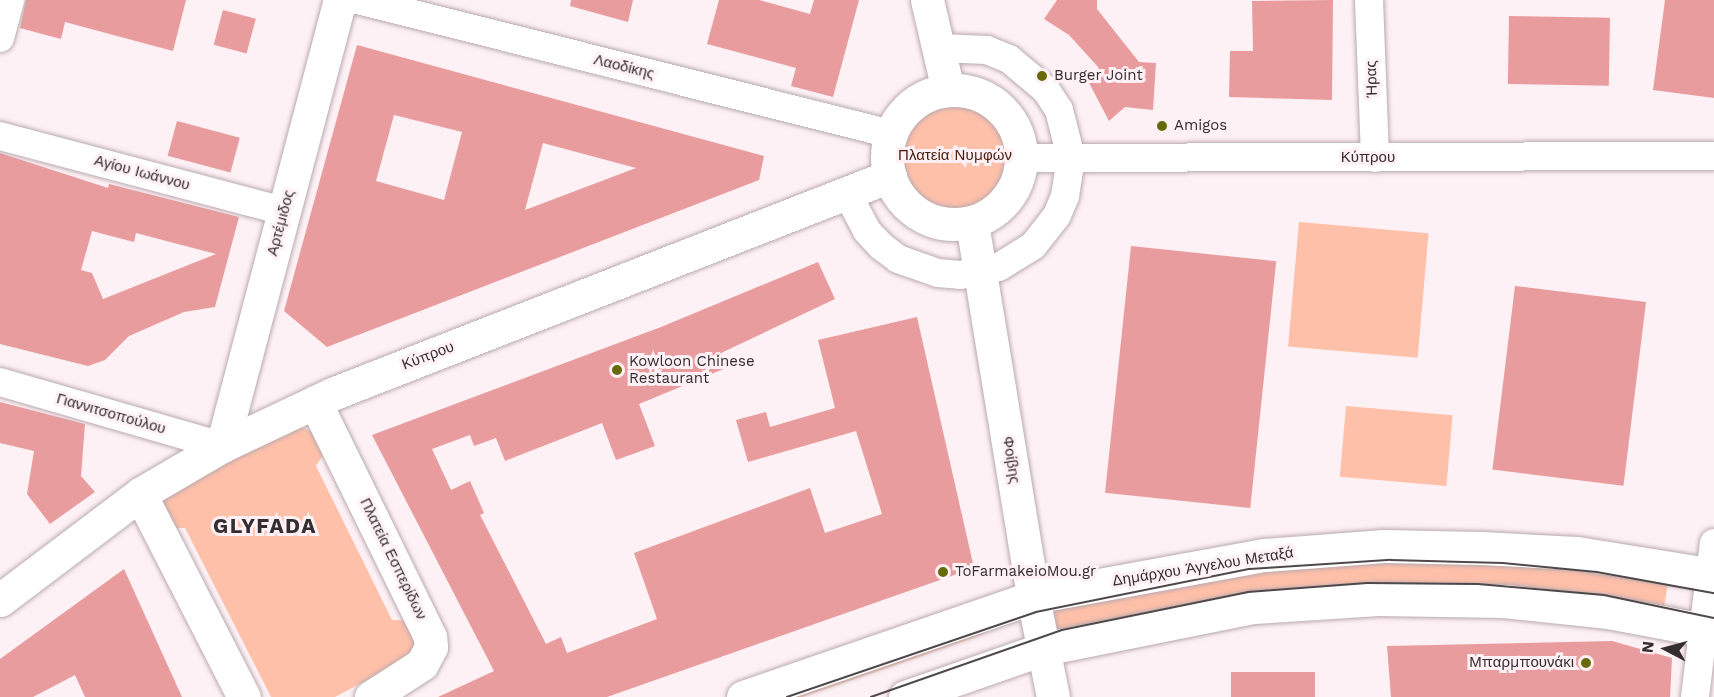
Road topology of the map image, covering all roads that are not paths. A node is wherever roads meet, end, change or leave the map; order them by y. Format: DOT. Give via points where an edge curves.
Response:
graph roads {
  1 [pos="10,0"];
  2 [pos="340,0"];
  3 [pos="358,0"];
  4 [pos="927,0"];
  5 [pos="1369,0"];
  6 [pos="0,38"];
  7 [pos="939,48"];
  8 [pos="948,90"];
  9 [pos="891,134"];
  10 [pos="0,136"];
  11 [pos="1714,156"];
  12 [pos="1071,157"];
  13 [pos="1022,158"];
  14 [pos="1375,158"];
  15 [pos="890,176"];
  16 [pos="848,193"];
  17 [pos="284,211"];
  18 [pos="972,223"];
  19 [pos="981,272"];
  20 [pos="0,382"];
  21 [pos="315,402"];
  22 [pos="222,446"];
  23 [pos="140,494"];
  24 [pos="1713,564"];
  25 [pos="1033,597"];
  26 [pos="0,600"];
  27 [pos="1708,630"];
  28 [pos="1043,649"];
  29 [pos="380,695"];
  30 [pos="244,697"];
  31 [pos="743,697"];
  32 [pos="905,697"];
  33 [pos="1053,697"];
  34 [pos="1695,697"];
  1 -- 6 [label="street"];
  2 -- 17 [label="street, Αρτέμιδος"];
  3 -- 9 [label="street, Λαοδίκης"];
  4 -- 7 [label="street"];
  5 -- 14 [label="street, Ήρας"];
  7 -- 8 [label="street"];
  7 -- 12 [label="street" via="987,50 1029,72 1059,110"];
  8 -- 9 [label="street" via="913,104"];
  8 -- 13 [label="street" via="977,94 1002,110 1018,135"];
  9 -- 15 [label="street" via="887,162"];
  10 -- 17 [label="street, Αγίου Ιωάννου"];
  11 -- 14 [label="street, Κύπρου"];
  12 -- 13 [label="street, Κύπρου"];
  12 -- 14 [label="street, Κύπρου"];
  12 -- 19 [label="street" via="1065,196 1046,231 1017,258"];
  13 -- 18 [label="street" via="1018,179 1008,199"];
  15 -- 16 [label="street, Κύπρου"];
  15 -- 18 [label="street" via="913,211 941,223"];
  16 -- 19 [label="street" via="867,231 898,259 938,273"];
  16 -- 21 [label="street, Κύπρου"];
  17 -- 22 [label="street, Αρτέμιδος"];
  18 -- 19 [label="street, Φοίβης"];
  19 -- 25 [label="street, Φοίβης"];
  20 -- 22 [label="street, Γιαννιτσοπούλου"];
  21 -- 22 [label="street, Κύπρου"];
  21 -- 29 [label="street, Πλατεία Εσπερίδων" via="430,637 431,647 422,664"];
  22 -- 23 [label="street, Κύπρου"];
  23 -- 26 [label="street, Κύπρου"];
  23 -- 30 [label="street"];
  24 -- 25 [label="street, Δημάρχου Άγγελου Μεταξά" via="1384,546 1265,555"];
  24 -- 27 [label="street"];
  25 -- 28 [label="street, Φοίβης"];
  25 -- 31 [label="street, Δημάρχου Άγγελου Μεταξά"];
  27 -- 28 [label="street" via="1608,612 1504,601 1378,599 1254,607"];
  27 -- 34 [label="street"];
  28 -- 32 [label="street"];
  28 -- 33 [label="street, Φοίβης"];
}
